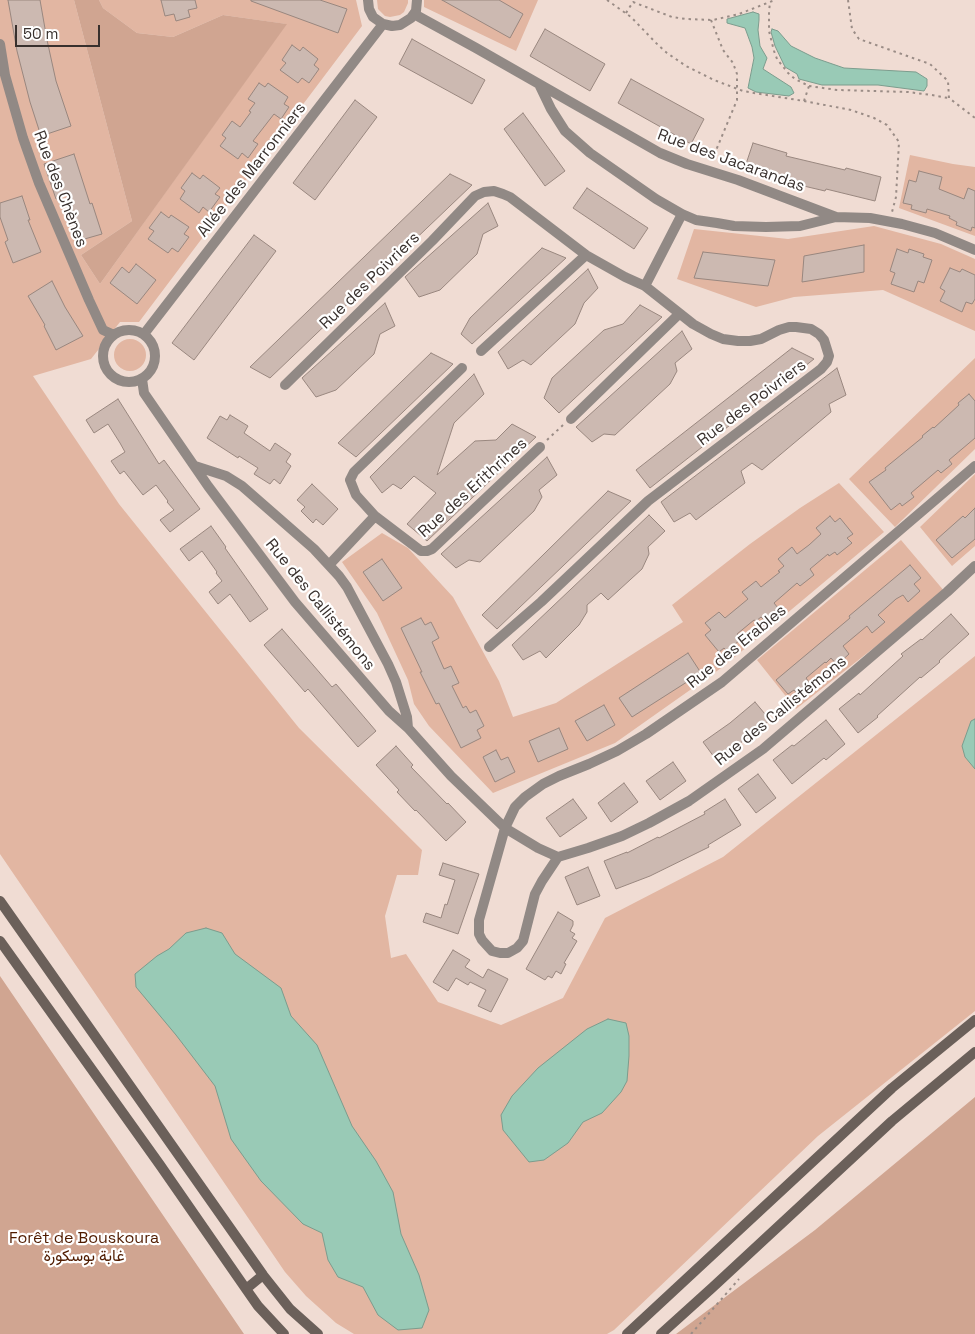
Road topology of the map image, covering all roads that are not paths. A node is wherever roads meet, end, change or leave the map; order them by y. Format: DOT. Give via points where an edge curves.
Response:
graph roads {
  1 [pos="368,0"];
  2 [pos="417,0"];
  3 [pos="414,14"];
  4 [pos="383,24"];
  5 [pos="0,44"];
  6 [pos="2,74"];
  7 [pos="539,84"];
  8 [pos="682,214"];
  9 [pos="836,217"];
  10 [pos="975,250"];
  11 [pos="586,256"];
  12 [pos="645,286"];
  13 [pos="680,314"];
  14 [pos="144,334"];
  15 [pos="114,335"];
  16 [pos="481,351"];
  17 [pos="462,368"];
  18 [pos="142,379"];
  19 [pos="285,385"];
  20 [pos="571,418"];
  21 [pos="540,447"];
  22 [pos="195,466"];
  23 [pos="975,466"];
  24 [pos="376,516"];
  25 [pos="329,565"];
  26 [pos="975,566"];
  27 [pos="489,647"];
  28 [pos="408,728"];
  29 [pos="505,828"];
  30 [pos="558,857"];
  31 [pos="0,901"];
  32 [pos="0,941"];
  33 [pos="975,1020"];
  34 [pos="975,1052"];
  35 [pos="263,1275"];
  36 [pos="246,1289"];
  37 [pos="284,1334"];
  38 [pos="318,1334"];
  39 [pos="627,1334"];
  40 [pos="661,1334"];
  1 -- 4 [label="street" via="371,13"];
  2 -- 3 [label="street"];
  3 -- 4 [label="street" via="400,25"];
  3 -- 7 [label="street, Rue des Jacarandas"];
  4 -- 14 [label="street, Allée des Marronniers"];
  5 -- 6 [label="street, Rue des Chènes"];
  6 -- 15 [label="street, Rue des Chènes" via="23,138 89,300 103,330"];
  7 -- 8 [label="street" via="566,131 590,153"];
  7 -- 9 [label="street, Rue des Jacarandas" via="660,153"];
  8 -- 9 [label="street" via="696,220 734,226 800,226"];
  8 -- 12 [label="street"];
  9 -- 10 [label="street, Rue des Jacarandas" via="890,222 934,233"];
  11 -- 12 [label="street, Rue des Poivriers"];
  11 -- 16 [label="street"];
  11 -- 19 [label="street, Rue des Poivriers" via="510,197 494,191 484,192 475,196"];
  12 -- 13 [label="street, Rue des Poivriers"];
  13 -- 20 [label="street"];
  13 -- 27 [label="street, Rue des Poivriers" via="711,334 738,341 760,339 789,327 810,330 824,340 829,356 812,376 648,501"];
  14 -- 15 [label="street" via="129,330"];
  14 -- 18 [label="street" via="152,343 155,355 151,370"];
  15 -- 18 [label="street" via="104,353 108,370 121,380"];
  17 -- 24 [label="street, Rue des Erithrines" via="354,472 350,480 356,495"];
  18 -- 22 [label="street, Rue des Callistémons" via="144,393"];
  21 -- 24 [label="street, Rue des Erithrines" via="432,549 421,551"];
  22 -- 25 [label="street" via="226,476 242,486"];
  22 -- 28 [label="street, Rue des Callistémons" via="295,602 389,711"];
  23 -- 29 [label="street, Rue des Erables" via="722,682 646,734 603,758 542,784 515,807"];
  24 -- 25 [label="street"];
  25 -- 28 [label="street" via="347,587 388,664"];
  26 -- 30 [label="street, Rue des Callistémons" via="763,749 689,801 622,836"];
  28 -- 29 [label="street, Rue des Callistémons"];
  29 -- 30 [label="street, Rue des Callistémons"];
  29 -- 30 [label="street" via="480,920 482,940 492,950 508,953 522,941 536,894"];
  31 -- 35 [label="street"];
  32 -- 36 [label="street"];
  33 -- 39 [label="street" via="892,1088"];
  34 -- 40 [label="street" via="892,1121"];
  35 -- 36 [label="street"];
  35 -- 38 [label="street" via="290,1309"];
  36 -- 37 [label="street"];
}
